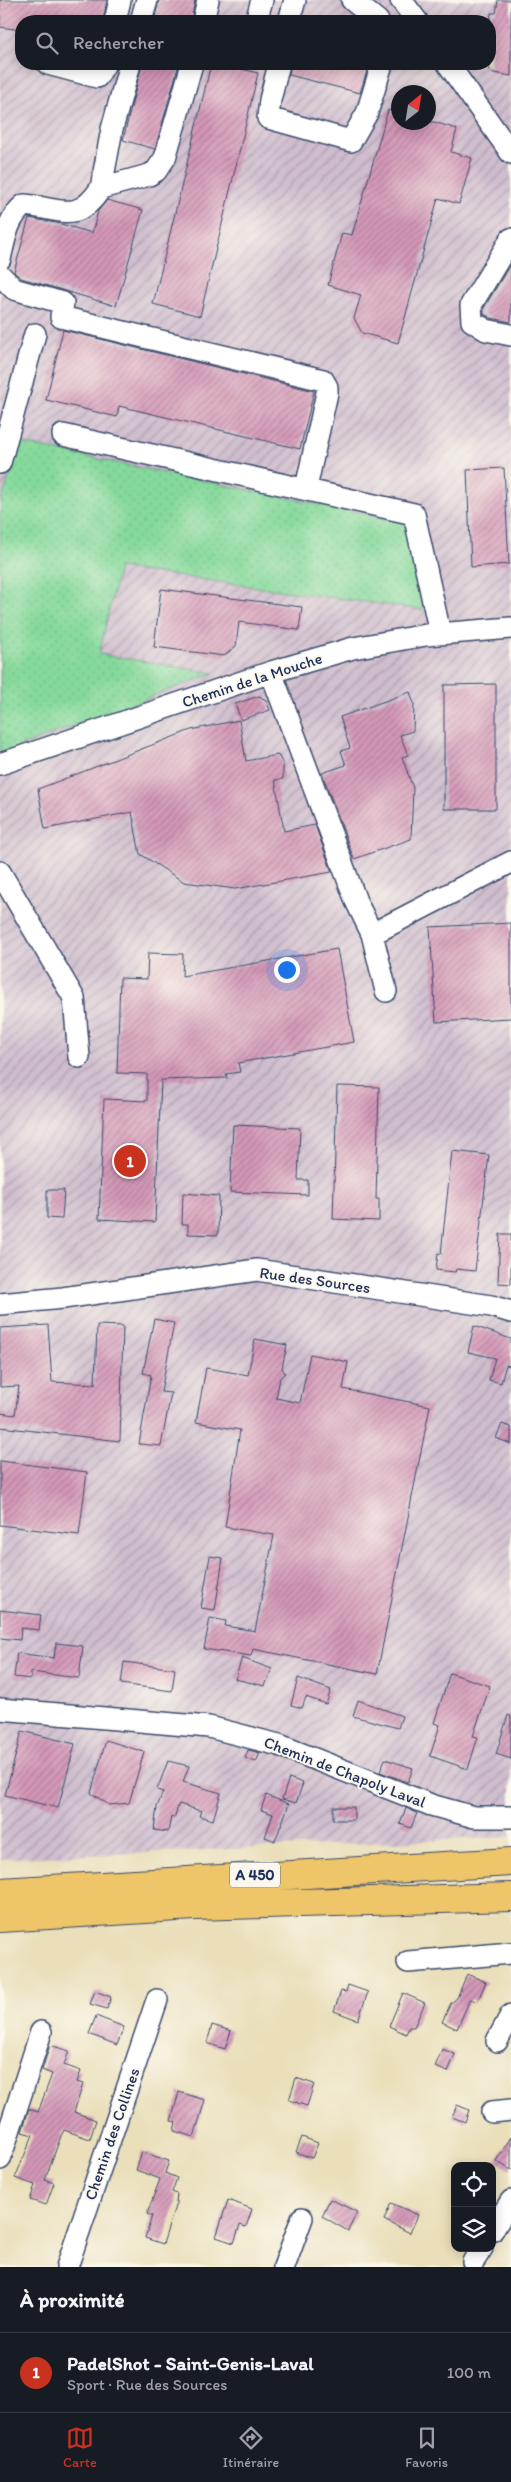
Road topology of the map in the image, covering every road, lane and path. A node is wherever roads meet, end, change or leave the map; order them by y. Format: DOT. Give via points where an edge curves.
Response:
graph roads {
  1 [pos="120,0"];
  2 [pos="146,0"];
  3 [pos="208,0"];
  4 [pos="262,0"];
  5 [pos="294,0"];
  6 [pos="352,0"];
  7 [pos="401,0"];
  8 [pos="116,15"];
  9 [pos="142,15"];
  10 [pos="204,15"];
  11 [pos="258,15"];
  12 [pos="290,15"];
  13 [pos="371,15"];
  14 [pos="412,15"];
  15 [pos="72,70"];
  16 [pos="101,70"];
  17 [pos="128,70"];
  18 [pos="190,70"];
  19 [pos="277,70"];
  20 [pos="380,70"];
  21 [pos="452,70"];
  22 [pos="511,153"];
  23 [pos="101,188"];
  24 [pos="511,239"];
  25 [pos="0,259"];
  26 [pos="0,275"];
  27 [pos="35,334"];
  28 [pos="511,335"];
  29 [pos="63,435"];
  30 [pos="0,463"];
  31 [pos="306,488"];
  32 [pos="511,628"];
  33 [pos="440,633"];
  34 [pos="271,672"];
  35 [pos="0,764"];
  36 [pos="511,862"];
  37 [pos="0,872"];
  38 [pos="372,934"];
  39 [pos="386,991"];
  40 [pos="79,1057"];
  41 [pos="0,1304"];
  42 [pos="511,1312"];
  43 [pos="0,1709"];
  44 [pos="511,1817"];
  45 [pos="511,1862"];
  46 [pos="0,1892"];
  47 [pos="511,1897"];
  48 [pos="0,1918"];
  49 [pos="511,1953"];
  50 [pos="408,1962"];
  51 [pos="157,2000"];
  52 [pos="511,2015"];
  53 [pos="41,2032"];
  54 [pos="497,2041"];
  55 [pos="118,2078"];
  56 [pos="0,2159"];
  57 [pos="511,2201"];
  58 [pos="302,2218"];
  59 [pos="496,2225"];
  60 [pos="54,2267"];
  61 [pos="67,2267"];
  62 [pos="284,2267"];
  1 -- 8 [label="street"];
  2 -- 9 [label="street"];
  3 -- 10 [label="street"];
  4 -- 11 [label="street"];
  5 -- 12 [label="street"];
  6 -- 13 [label="street"];
  7 -- 14 [label="street"];
  15 -- 16 [label="street" via="97,76"];
  17 -- 23 [label="street" via="112,129"];
  18 -- 23 [label="street" via="165,158 156,171"];
  19 -- 20 [label="street" via="268,118 351,141 367,113"];
  21 -- 22 [label="street"];
  23 -- 25 [label="street" via="91,204 79,210 66,212 24,205 8,224"];
  24 -- 28 [label="street" via="471,305 472,321 486,330"];
  26 -- 31 [label="street" via="14,289 64,303 61,317 323,380 327,393"];
  27 -- 30 [label="street"];
  29 -- 31 [label="street"];
  31 -- 33 [label="street" via="414,514"];
  32 -- 33 [label="street, Chemin de la Mouche"];
  33 -- 34 [label="street, Chemin de la Mouche" via="353,648"];
  34 -- 35 [label="street, Chemin de la Mouche"];
  34 -- 38 [label="street" via="356,901"];
  36 -- 38 [label="street"];
  37 -- 40 [label="street" via="74,998"];
  38 -- 39 [label="street"];
  41 -- 42 [label="street, Rue des Sources" via="257,1270 491,1306"];
  43 -- 44 [label="street, Chemin de Chapoly Laval" via="209,1727 279,1744 431,1805 474,1817"];
  45 -- 46 [label="highway, A 450"];
  47 -- 48 [label="highway, A 450" via="194,1906"];
  49 -- 50 [label="street"];
  51 -- 61 [label="street, Chemin des Collines"];
  52 -- 54 [label="street"];
  53 -- 56 [label="street"];
  55 -- 60 [label="street, Chemin des Collines"];
  57 -- 59 [label="street"];
  58 -- 62 [label="street"];
}
